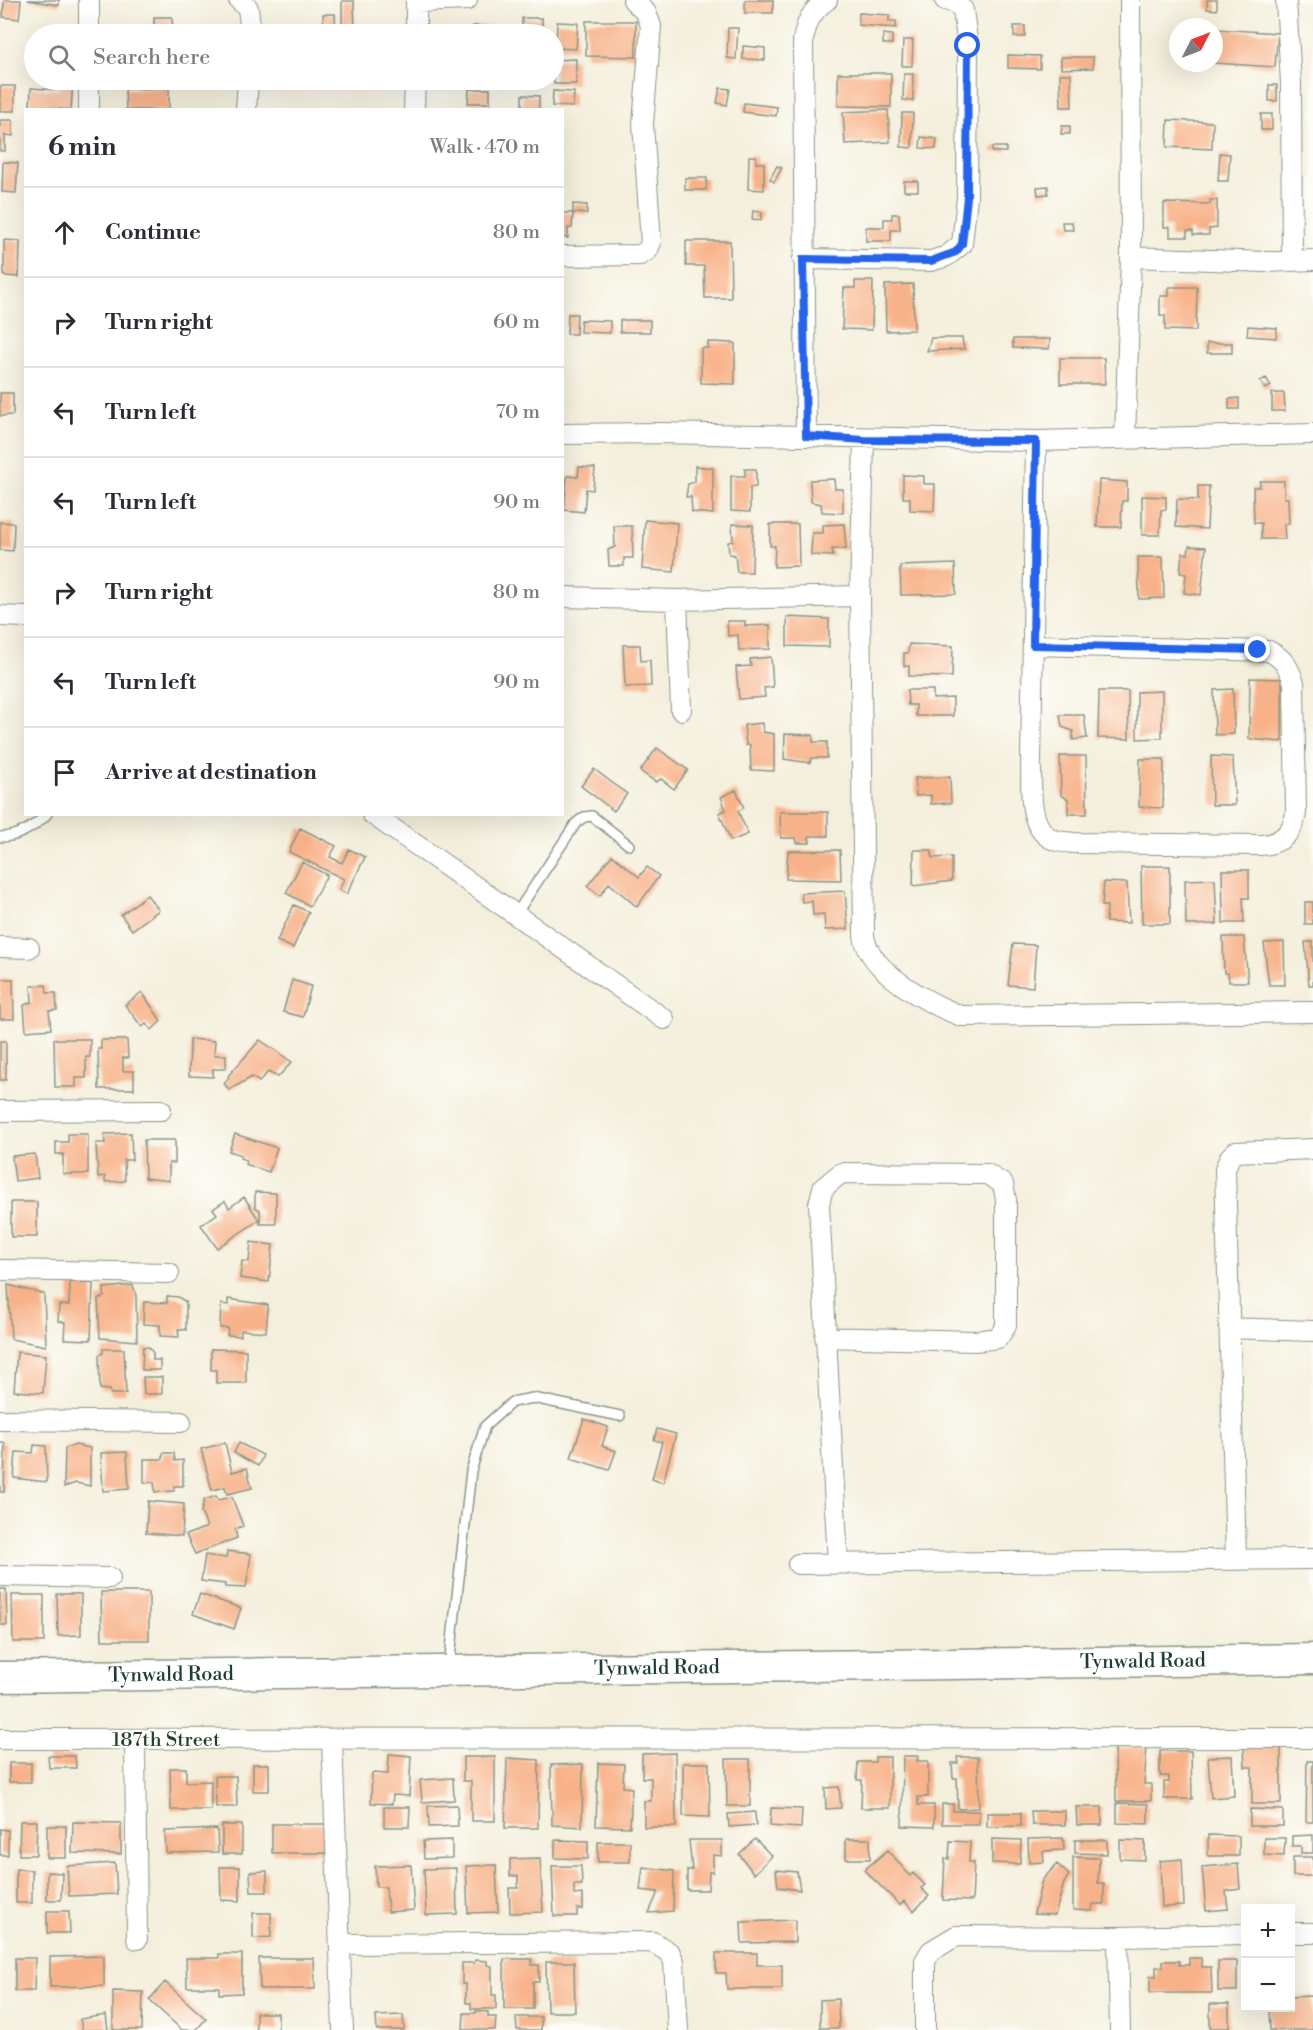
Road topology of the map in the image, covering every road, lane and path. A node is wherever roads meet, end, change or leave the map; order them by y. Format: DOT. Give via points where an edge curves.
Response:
graph roads {
  1 [pos="89,0"];
  2 [pos="239,0"];
  3 [pos="467,0"];
  4 [pos="633,0"];
  5 [pos="827,0"];
  6 [pos="945,0"];
  7 [pos="1130,0"];
  8 [pos="1286,0"];
  9 [pos="416,1"];
  10 [pos="89,24"];
  11 [pos="250,24"];
  12 [pos="416,24"];
  13 [pos="89,90"];
  14 [pos="247,90"];
  15 [pos="415,90"];
  16 [pos="88,108"];
  17 [pos="246,108"];
  18 [pos="414,108"];
  19 [pos="564,256"];
  20 [pos="1131,257"];
  21 [pos="803,259"];
  22 [pos="1313,260"];
  23 [pos="1292,261"];
  24 [pos="564,434"];
  25 [pos="1313,434"];
  26 [pos="806,436"];
  27 [pos="1125,438"];
  28 [pos="864,440"];
  29 [pos="1036,441"];
  30 [pos="860,596"];
  31 [pos="564,597"];
  32 [pos="678,600"];
  33 [pos="0,616"];
  34 [pos="24,617"];
  35 [pos="1033,645"];
  36 [pos="681,710"];
  37 [pos="45,816"];
  38 [pos="375,816"];
  39 [pos="0,837"];
  40 [pos="629,845"];
  41 [pos="516,914"];
  42 [pos="0,947"];
  43 [pos="29,948"];
  44 [pos="1313,1012"];
  45 [pos="664,1019"];
  46 [pos="161,1110"];
  47 [pos="0,1112"];
  48 [pos="1313,1149"];
  49 [pos="0,1270"];
  50 [pos="169,1273"];
  51 [pos="1229,1328"];
  52 [pos="1313,1331"];
  53 [pos="825,1337"];
  54 [pos="620,1416"];
  55 [pos="0,1420"];
  56 [pos="182,1422"];
  57 [pos="1313,1558"];
  58 [pos="1236,1559"];
  59 [pos="838,1563"];
  60 [pos="798,1564"];
  61 [pos="0,1576"];
  62 [pos="110,1578"];
  63 [pos="1313,1659"];
  64 [pos="448,1672"];
  65 [pos="0,1677"];
  66 [pos="1313,1738"];
  67 [pos="0,1739"];
  68 [pos="332,1740"];
  69 [pos="135,1741"];
  70 [pos="1295,1933"];
  71 [pos="1313,1933"];
  72 [pos="1241,1934"];
  73 [pos="1120,1937"];
  74 [pos="137,1939"];
  75 [pos="341,1944"];
  76 [pos="343,2030"];
  77 [pos="678,2030"];
  78 [pos="924,2030"];
  79 [pos="1120,2030"];
  1 -- 10 [label="street"];
  2 -- 11 [label="street" via="248,8"];
  3 -- 9 [label="street"];
  4 -- 19 [label="street" via="646,13 651,26 643,124 651,242 640,255"];
  5 -- 21 [label="street" via="807,22 803,41"];
  6 -- 21 [label="street" via="963,10 968,46 967,197 962,244 956,252 931,261"];
  7 -- 20 [label="street"];
  8 -- 23 [label="street" via="1291,83"];
  9 -- 12 [label="street"];
  13 -- 16 [label="street"];
  14 -- 17 [label="street"];
  15 -- 18 [label="street"];
  20 -- 23 [label="street"];
  20 -- 27 [label="street"];
  21 -- 26 [label="street"];
  22 -- 23 [label="street"];
  24 -- 26 [label="street"];
  25 -- 27 [label="street"];
  26 -- 28 [label="street"];
  27 -- 29 [label="street"];
  28 -- 29 [label="street"];
  28 -- 30 [label="street"];
  29 -- 35 [label="street"];
  30 -- 32 [label="street"];
  30 -- 44 [label="street" via="864,936 865,947 878,963 914,993 961,1016"];
  31 -- 32 [label="street"];
  32 -- 36 [label="street"];
  33 -- 34 [label="street"];
  35 -- 35 [label="street" via="1034,808 1035,820 1048,837 1074,843 1261,845 1283,839 1290,831 1296,813 1294,683 1282,658 1258,650"];
  37 -- 39 [label="lane" via="33,828"];
  38 -- 41 [label="street"];
  40 -- 41 [label="lane" via="592,816 584,817 576,823"];
  41 -- 45 [label="street"];
  42 -- 43 [label="street"];
  46 -- 47 [label="street"];
  48 -- 51 [label="street" via="1235,1152 1226,1163"];
  49 -- 50 [label="street"];
  51 -- 52 [label="street"];
  51 -- 58 [label="street"];
  53 -- 53 [label="street" via="819,1204 823,1188 832,1179 841,1173 987,1174 1003,1184 1006,1326 998,1338 975,1341"];
  53 -- 59 [label="street"];
  54 -- 64 [label="lane" via="533,1398 512,1402 485,1426 471,1471"];
  55 -- 56 [label="street"];
  57 -- 58 [label="street"];
  58 -- 59 [label="street"];
  59 -- 60 [label="street"];
  61 -- 62 [label="street"];
  63 -- 64 [label="main road, Tynwald Road"];
  64 -- 65 [label="main road, Tynwald Road"];
  66 -- 68 [label="street, 187th Street"];
  67 -- 69 [label="street, 187th Street"];
  68 -- 69 [label="street, 187th Street"];
  68 -- 75 [label="street"];
  69 -- 74 [label="street"];
  70 -- 71 [label="street"];
  72 -- 73 [label="street"];
  73 -- 78 [label="street" via="968,1934 942,1941 925,1961"];
  73 -- 79 [label="street"];
  75 -- 76 [label="street"];
  75 -- 77 [label="street" via="653,1942 670,1953 674,1962"];
}
